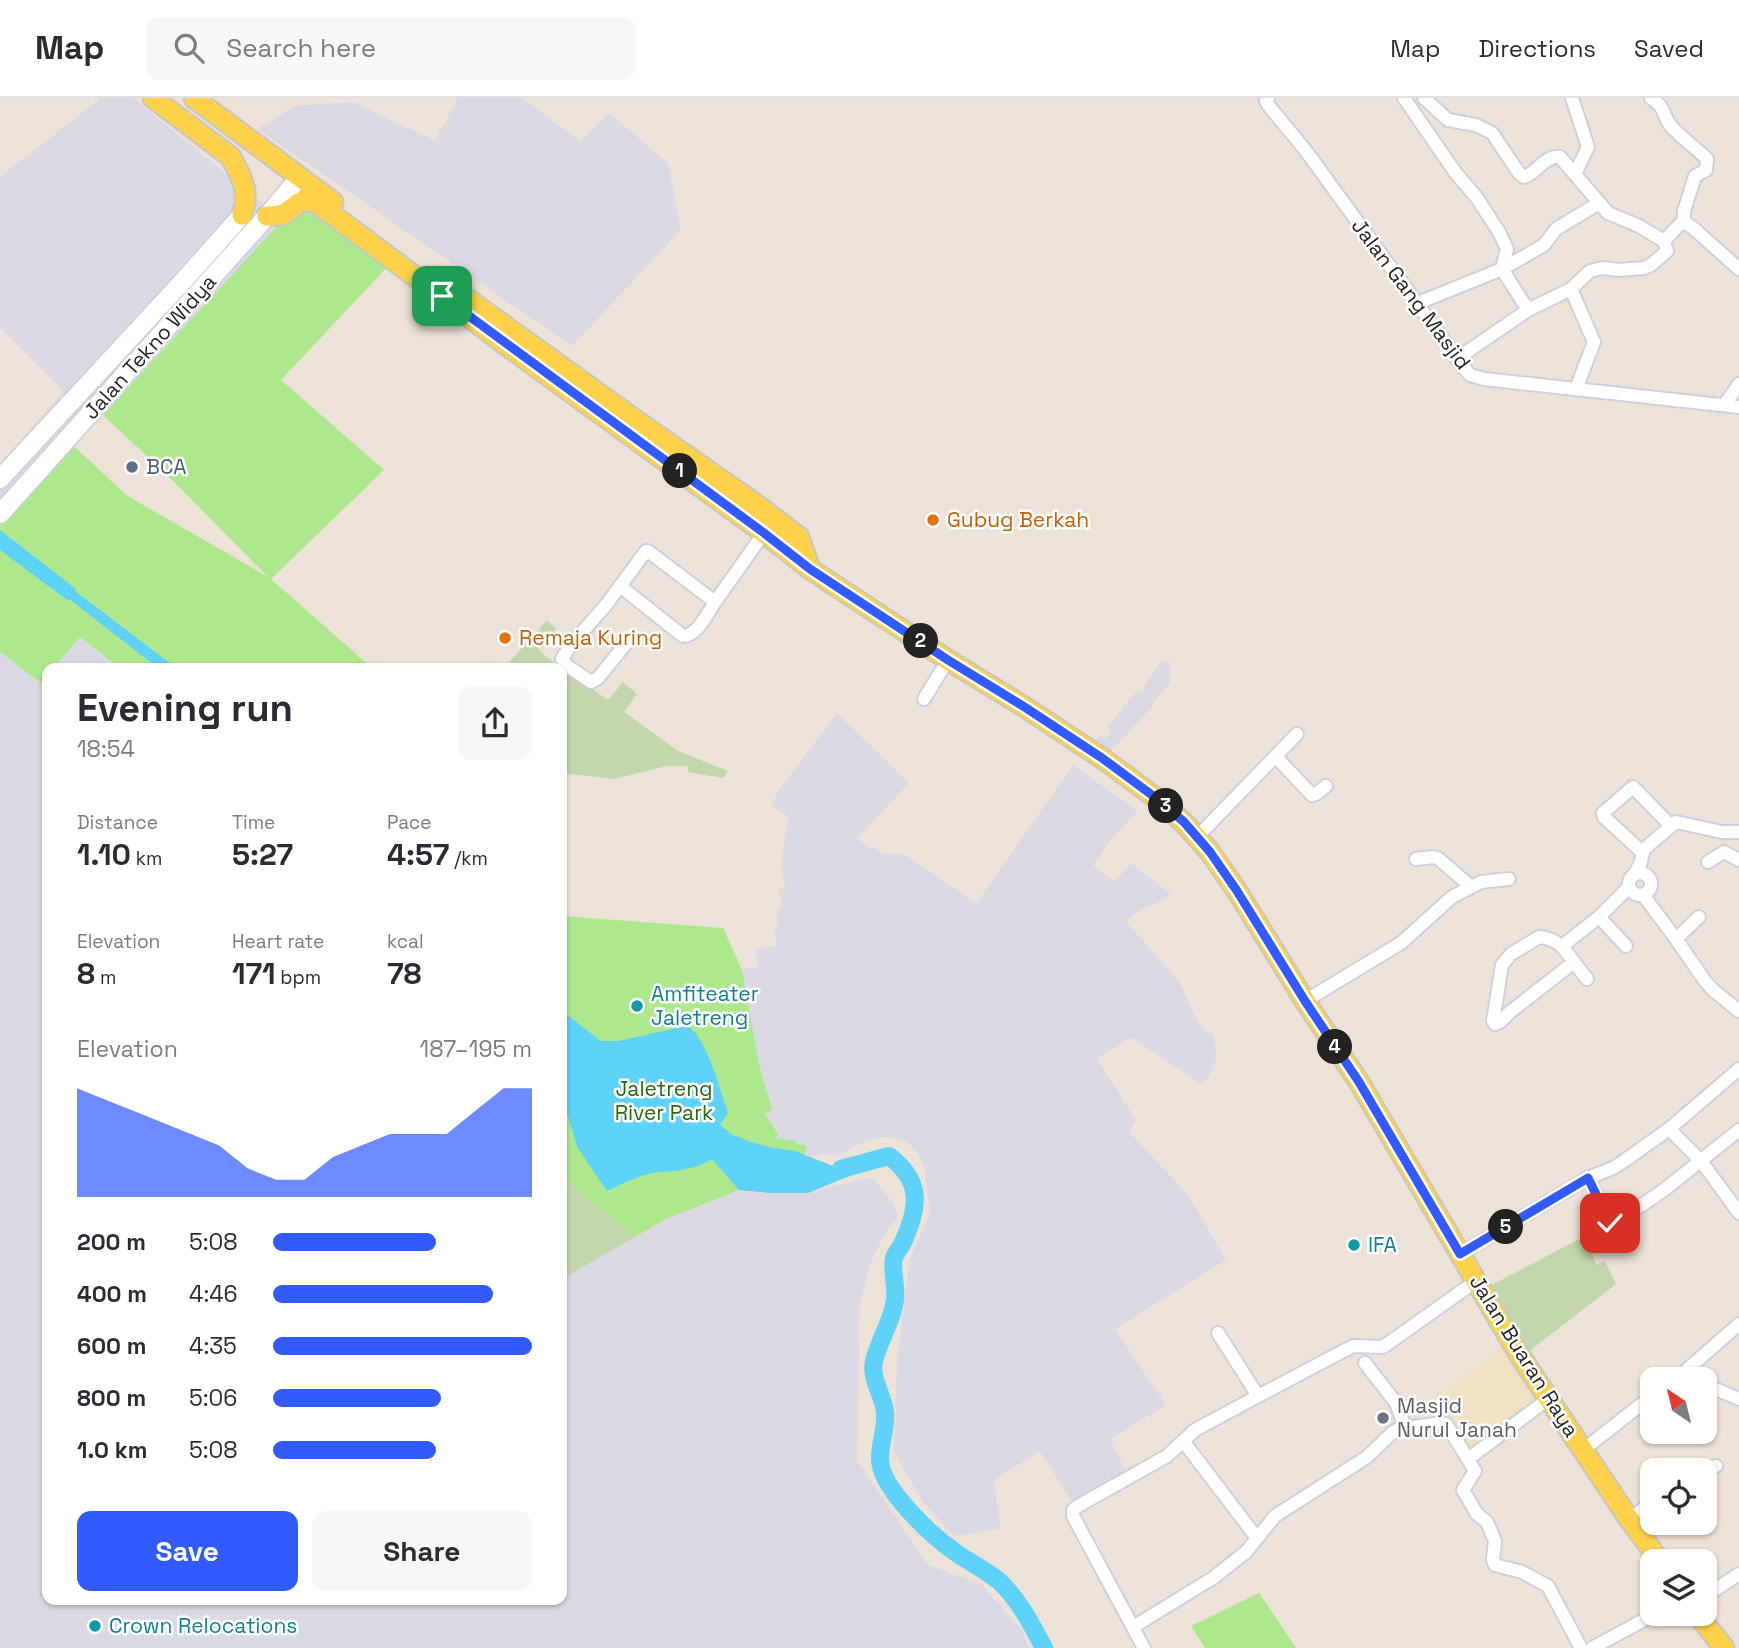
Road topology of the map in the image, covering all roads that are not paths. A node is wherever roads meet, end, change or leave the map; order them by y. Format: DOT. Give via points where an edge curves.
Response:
graph roads {
  1 [pos="153,98"];
  2 [pos="194,98"];
  3 [pos="1268,98"];
  4 [pos="1404,98"];
  5 [pos="1424,98"];
  6 [pos="1572,98"];
  7 [pos="1651,98"];
  8 [pos="1575,174"];
  9 [pos="299,178"];
  10 [pos="1600,204"];
  11 [pos="242,215"];
  12 [pos="267,216"];
  13 [pos="1684,223"];
  14 [pos="372,237"];
  15 [pos="1664,241"];
  16 [pos="1502,269"];
  17 [pos="1739,269"];
  18 [pos="1571,289"];
  19 [pos="1418,303"];
  20 [pos="1528,310"];
  21 [pos="1458,358"];
  22 [pos="1739,384"];
  23 [pos="1576,389"];
  24 [pos="1725,404"];
  25 [pos="1739,407"];
  26 [pos="0,478"];
  27 [pos="4,510"];
  28 [pos="764,533"];
  29 [pos="810,569"];
  30 [pos="620,586"];
  31 [pos="715,602"];
  32 [pos="629,640"];
  33 [pos="948,660"];
  34 [pos="564,663"];
  35 [pos="567,667"];
  36 [pos="924,699"];
  37 [pos="1297,734"];
  38 [pos="1276,757"];
  39 [pos="1326,786"];
  40 [pos="1671,825"];
  41 [pos="1739,832"];
  42 [pos="1197,837"];
  43 [pos="1643,853"];
  44 [pos="1416,859"];
  45 [pos="1739,860"];
  46 [pos="1708,862"];
  47 [pos="1635,874"];
  48 [pos="1508,878"];
  49 [pos="1471,886"];
  50 [pos="1629,887"];
  51 [pos="1643,895"];
  52 [pos="1599,916"];
  53 [pos="1699,917"];
  54 [pos="1676,939"];
  55 [pos="1562,946"];
  56 [pos="1626,946"];
  57 [pos="1574,962"];
  58 [pos="1587,979"];
  59 [pos="1496,996"];
  60 [pos="1305,1001"];
  61 [pos="1739,1011"];
  62 [pos="1510,1012"];
  63 [pos="1739,1069"];
  64 [pos="1669,1129"];
  65 [pos="1739,1130"];
  66 [pos="1701,1161"];
  67 [pos="1588,1178"];
  68 [pos="1734,1195"];
  69 [pos="1739,1213"];
  70 [pos="1610,1223"];
  71 [pos="1593,1233"];
  72 [pos="1460,1254"];
  73 [pos="1476,1281"];
  74 [pos="1739,1324"];
  75 [pos="1218,1333"];
  76 [pos="1364,1363"];
  77 [pos="1694,1367"];
  78 [pos="1717,1390"];
  79 [pos="1258,1396"];
  80 [pos="1548,1399"];
  81 [pos="1739,1399"];
  82 [pos="1640,1405"];
  83 [pos="1405,1427"];
  84 [pos="1183,1441"];
  85 [pos="1583,1450"];
  86 [pos="1468,1459"];
  87 [pos="1640,1511"];
  88 [pos="1629,1519"];
  89 [pos="1257,1538"];
  90 [pos="1651,1549"];
  91 [pos="1739,1574"];
  92 [pos="1717,1588"];
  93 [pos="1640,1622"];
  94 [pos="1707,1626"];
  95 [pos="1133,1627"];
  96 [pos="1144,1648"];
  97 [pos="1581,1648"];
  98 [pos="1592,1648"];
  99 [pos="1724,1648"];
  1 -- 11 [label="main road, Jalan Tekno Widya" via="231,157 245,190"];
  2 -- 9 [label="main road, Jalan Buaran Raya"];
  3 -- 19 [label="street, Jalan Gang Masjid" via="1266,102"];
  4 -- 16 [label="street" via="1499,232 1507,249"];
  5 -- 8 [label="street" via="1448,120 1492,133 1524,177 1555,156"];
  6 -- 8 [label="street" via="1588,148"];
  7 -- 13 [label="street" via="1662,106 1668,123 1707,159 1706,170 1695,176"];
  8 -- 10 [label="street"];
  9 -- 12 [label="main road, Jalan Tekno Widya"];
  9 -- 14 [label="main road, Jalan Buaran Raya"];
  10 -- 15 [label="street"];
  10 -- 16 [label="street"];
  11 -- 26 [label="main road, Jalan Tekno Widya"];
  12 -- 14 [label="main road, Jalan Buaran Raya" via="283,214 299,201 311,201"];
  12 -- 27 [label="main road, Jalan Tekno Widya"];
  13 -- 15 [label="street"];
  13 -- 17 [label="street"];
  14 -- 28 [label="main road, Jalan Buaran Raya" via="514,351"];
  14 -- 29 [label="main road, Jalan Buaran Raya" via="778,521 799,537"];
  15 -- 18 [label="street" via="1667,251 1648,267 1597,268"];
  16 -- 19 [label="street"];
  16 -- 20 [label="street"];
  18 -- 20 [label="street"];
  18 -- 23 [label="street" via="1594,342"];
  19 -- 21 [label="street, Jalan Gang Masjid"];
  20 -- 21 [label="street"];
  21 -- 23 [label="street, Jalan Gang Masjid" via="1470,375 1485,379"];
  22 -- 24 [label="street"];
  23 -- 24 [label="street, Jalan Gang Masjid"];
  24 -- 25 [label="street, Jalan Gang Masjid"];
  28 -- 29 [label="main road, Jalan Buaran Raya"];
  28 -- 31 [label="street"];
  29 -- 33 [label="main road, Jalan Buaran Raya"];
  30 -- 31 [label="street" via="683,636 695,631"];
  30 -- 31 [label="street" via="648,551"];
  30 -- 34 [label="street" via="570,646"];
  32 -- 35 [label="street" via="591,682"];
  33 -- 36 [label="street"];
  33 -- 42 [label="main road, Jalan Buaran Raya" via="1102,758 1160,801"];
  37 -- 38 [label="street"];
  38 -- 39 [label="street" via="1311,795"];
  38 -- 42 [label="street"];
  40 -- 41 [label="street"];
  40 -- 43 [label="street"];
  40 -- 43 [label="street" via="1633,787 1603,813"];
  42 -- 60 [label="main road, Jalan Buaran Raya" via="1237,891"];
  43 -- 47 [label="street"];
  44 -- 49 [label="street" via="1439,859"];
  45 -- 46 [label="street" via="1724,852"];
  47 -- 50 [label="street"];
  47 -- 51 [label="street" via="1646,874 1651,881"];
  48 -- 49 [label="street"];
  49 -- 60 [label="street" via="1447,901 1401,943"];
  50 -- 51 [label="street" via="1634,894"];
  50 -- 52 [label="street"];
  51 -- 54 [label="street"];
  52 -- 55 [label="street"];
  52 -- 56 [label="street"];
  53 -- 54 [label="street"];
  54 -- 61 [label="street" via="1704,981"];
  55 -- 57 [label="street"];
  55 -- 59 [label="street" via="1542,937 1511,954 1502,965"];
  57 -- 58 [label="street"];
  57 -- 62 [label="street"];
  59 -- 62 [label="street"];
  59 -- 62 [label="street" via="1494,1023"];
  60 -- 72 [label="main road, Jalan Buaran Raya" via="1359,1082"];
  63 -- 64 [label="street"];
  64 -- 66 [label="street"];
  64 -- 67 [label="street" via="1613,1168"];
  65 -- 66 [label="street"];
  66 -- 68 [label="street"];
  66 -- 70 [label="street"];
  67 -- 70 [label="street"];
  67 -- 72 [label="street"];
  68 -- 69 [label="street"];
  70 -- 71 [label="street"];
  72 -- 73 [label="main road, Jalan Buaran Raya"];
  73 -- 79 [label="street" via="1383,1347 1353,1346"];
  73 -- 80 [label="main road, Jalan Buaran Raya"];
  74 -- 77 [label="street"];
  75 -- 79 [label="street"];
  76 -- 83 [label="street" via="1396,1403"];
  78 -- 81 [label="street"];
  79 -- 84 [label="street"];
  80 -- 85 [label="main road, Jalan Buaran Raya"];
  80 -- 86 [label="street"];
  82 -- 85 [label="street"];
  83 -- 86 [label="street" via="1446,1424"];
  83 -- 89 [label="street" via="1275,1516"];
  84 -- 89 [label="street"];
  84 -- 95 [label="street" via="1167,1456 1073,1510"];
  85 -- 88 [label="main road, Jalan Buaran Raya"];
  86 -- 97 [label="street" via="1475,1471 1463,1490 1487,1522 1495,1541 1495,1565 1548,1586"];
  87 -- 88 [label="street"];
  88 -- 90 [label="main road, Jalan Buaran Raya"];
  89 -- 95 [label="street" via="1213,1578"];
  91 -- 92 [label="street"];
  93 -- 98 [label="street"];
  94 -- 99 [label="main road"];
  95 -- 96 [label="street"];
}
